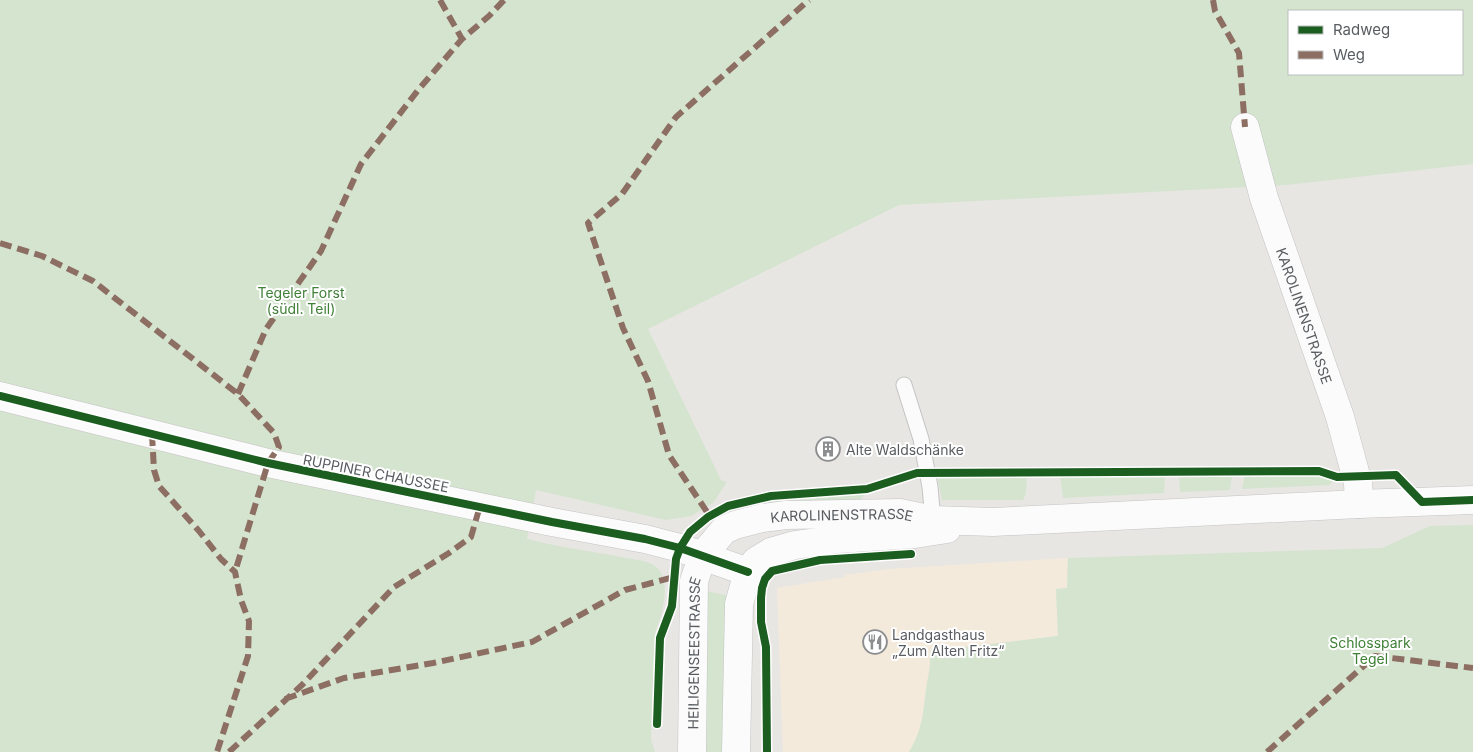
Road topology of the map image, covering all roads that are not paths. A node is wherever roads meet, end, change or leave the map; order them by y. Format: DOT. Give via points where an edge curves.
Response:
graph roads {
  1 [pos="1245,127"];
  2 [pos="904,386"];
  3 [pos="0,396"];
  4 [pos="1473,500"];
  5 [pos="1360,504"];
  6 [pos="933,520"];
  7 [pos="993,522"];
  8 [pos="703,555"];
  9 [pos="748,572"];
  10 [pos="692,752"];
  11 [pos="736,752"];
  1 -- 5 [label="main road, KAROLINENSTRASSE" via="1264,198 1340,417 1358,483"];
  2 -- 6 [label="lane" via="922,439"];
  3 -- 8 [label="main road, RUPPINER CHAUSSEE" via="268,464 645,539"];
  4 -- 5 [label="main road, KAROLINENSTRASSE"];
  5 -- 7 [label="main road, KAROLINENSTRASSE"];
  6 -- 7 [label="main road, KAROLINENSTRASSE"];
  6 -- 8 [label="main road, KAROLINENSTRASSE" via="900,513 762,518 724,530"];
  7 -- 9 [label="main road, KAROLINENSTRASSE" via="918,534 838,539 782,547 762,556"];
  8 -- 9 [label="main road, RUPPINER CHAUSSEE"];
  8 -- 10 [label="main road, HEILIGENSEESTRASSE" via="694,580"];
  9 -- 11 [label="main road" via="739,604"];
}
